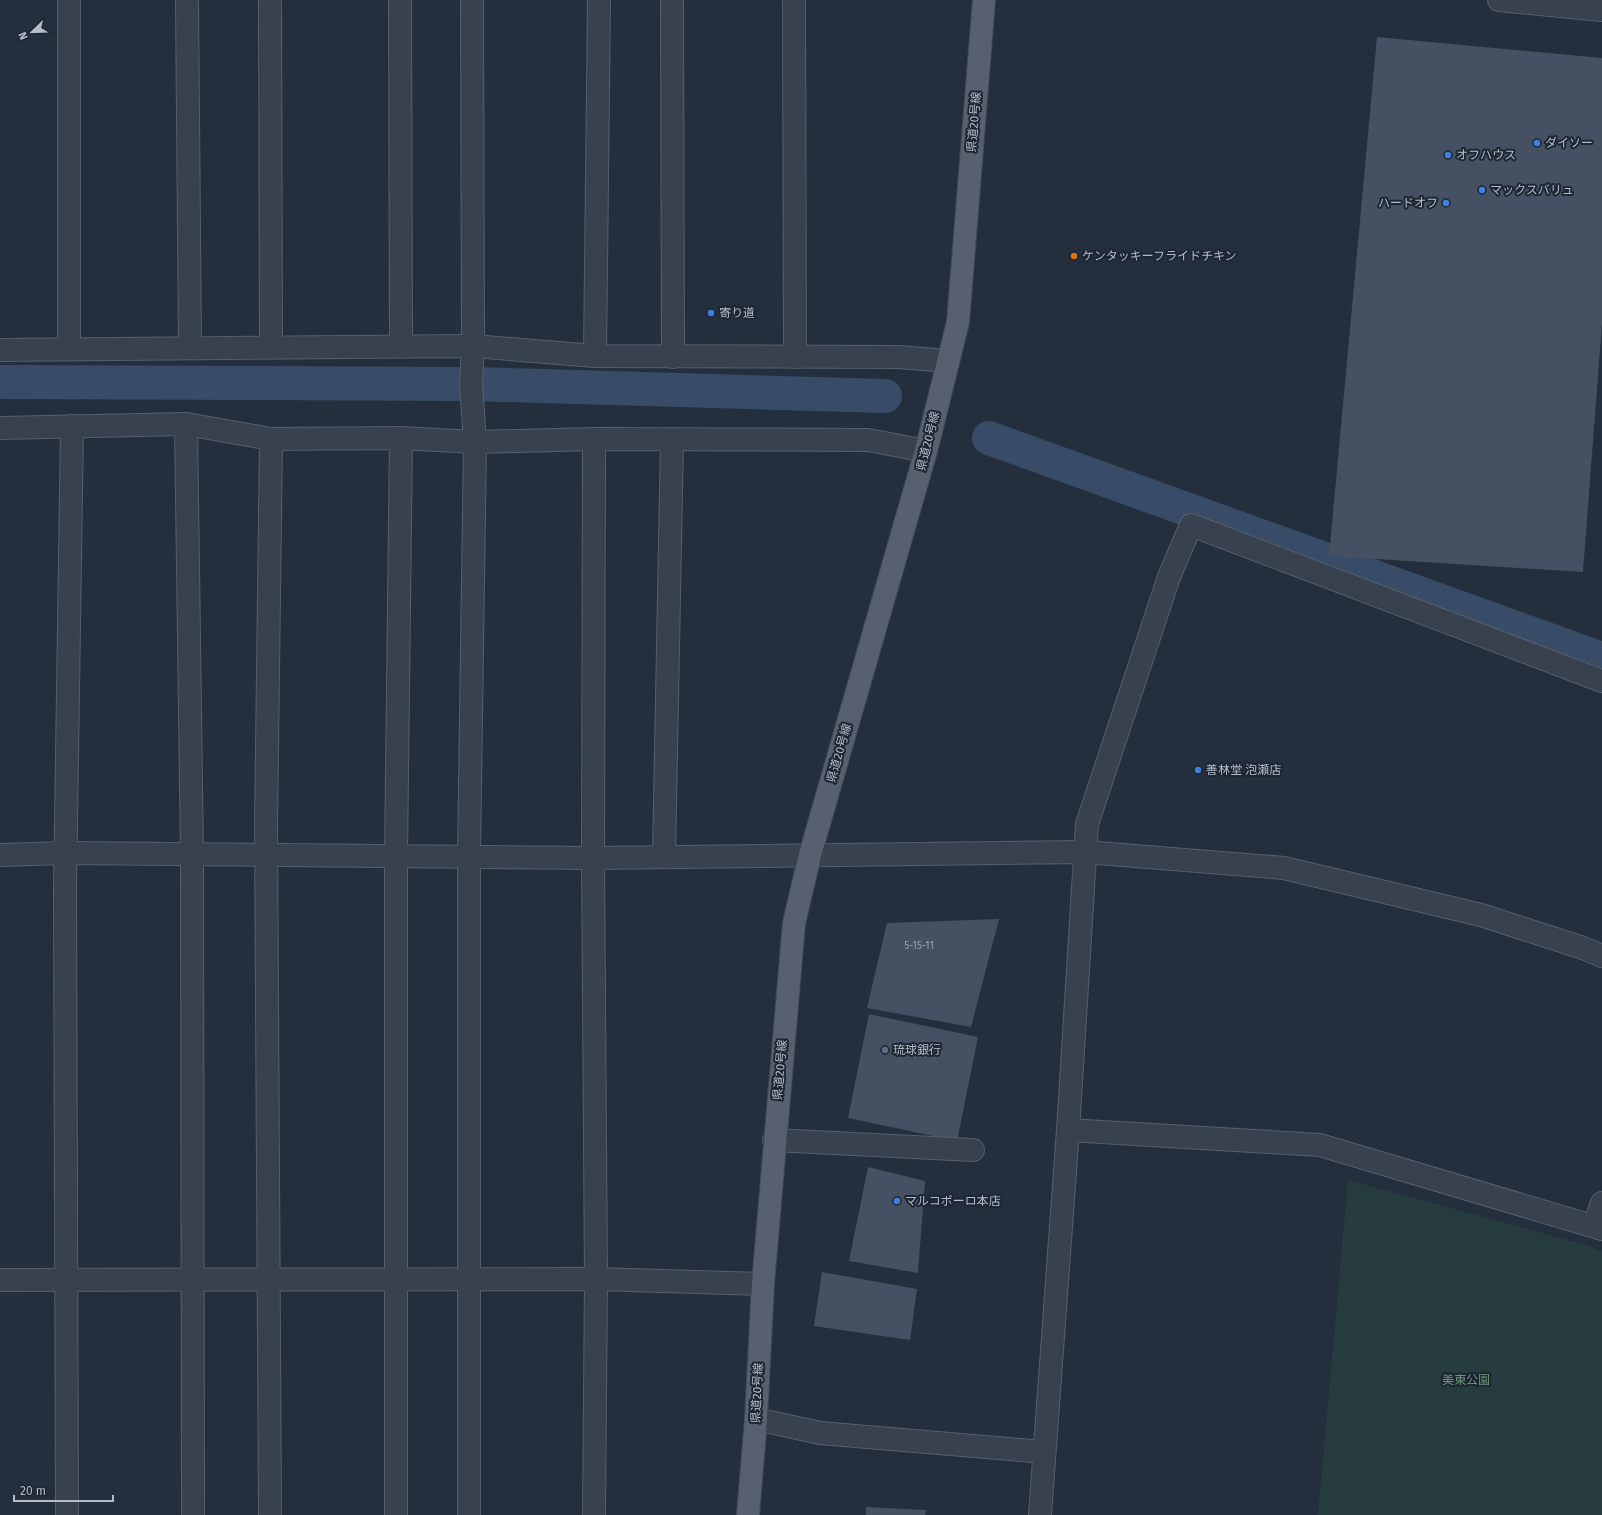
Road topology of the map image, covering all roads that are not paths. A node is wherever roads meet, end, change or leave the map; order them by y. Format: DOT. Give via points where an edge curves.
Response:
graph roads {
  1 [pos="69,0"];
  2 [pos="187,0"];
  3 [pos="270,0"];
  4 [pos="400,0"];
  5 [pos="472,0"];
  6 [pos="599,0"];
  7 [pos="672,0"];
  8 [pos="794,0"];
  9 [pos="984,0"];
  10 [pos="1499,0"];
  11 [pos="1602,10"];
  12 [pos="400,346"];
  13 [pos="473,346"];
  14 [pos="190,347"];
  15 [pos="271,347"];
  16 [pos="70,349"];
  17 [pos="0,350"];
  18 [pos="595,356"];
  19 [pos="673,357"];
  20 [pos="796,357"];
  21 [pos="948,361"];
  22 [pos="186,424"];
  23 [pos="72,426"];
  24 [pos="0,428"];
  25 [pos="401,438"];
  26 [pos="271,439"];
  27 [pos="594,439"];
  28 [pos="672,439"];
  29 [pos="475,442"];
  30 [pos="926,451"];
  31 [pos="1602,681"];
  32 [pos="1085,852"];
  33 [pos="65,853"];
  34 [pos="0,855"];
  35 [pos="192,855"];
  36 [pos="810,855"];
  37 [pos="266,856"];
  38 [pos="396,856"];
  39 [pos="469,856"];
  40 [pos="664,856"];
  41 [pos="593,858"];
  42 [pos="1602,956"];
  43 [pos="1068,1130"];
  44 [pos="774,1140"];
  45 [pos="973,1150"];
  46 [pos="1602,1203"];
  47 [pos="1598,1227"];
  48 [pos="66,1279"];
  49 [pos="192,1279"];
  50 [pos="268,1279"];
  51 [pos="395,1279"];
  52 [pos="468,1279"];
  53 [pos="596,1279"];
  54 [pos="0,1280"];
  55 [pos="763,1284"];
  56 [pos="756,1419"];
  57 [pos="1044,1452"];
  58 [pos="67,1515"];
  59 [pos="193,1515"];
  60 [pos="270,1515"];
  61 [pos="396,1515"];
  62 [pos="469,1515"];
  63 [pos="594,1515"];
  64 [pos="748,1515"];
  65 [pos="1040,1515"];
  1 -- 16 [label="street"];
  2 -- 14 [label="street"];
  3 -- 15 [label="street"];
  4 -- 12 [label="street"];
  5 -- 13 [label="street"];
  6 -- 18 [label="street"];
  7 -- 19 [label="street"];
  8 -- 20 [label="street"];
  9 -- 21 [label="main road, 県道20号線" via="958,322"];
  10 -- 11 [label="street"];
  12 -- 13 [label="street"];
  12 -- 15 [label="street"];
  13 -- 18 [label="street"];
  13 -- 29 [label="street" via="471,384"];
  14 -- 15 [label="street"];
  14 -- 16 [label="street"];
  16 -- 17 [label="street"];
  18 -- 19 [label="street"];
  19 -- 20 [label="street"];
  20 -- 21 [label="street" via="898,357"];
  21 -- 30 [label="main road, 県道20号線"];
  22 -- 23 [label="street"];
  22 -- 26 [label="street"];
  22 -- 35 [label="street"];
  23 -- 24 [label="street"];
  23 -- 33 [label="street"];
  25 -- 26 [label="street"];
  25 -- 29 [label="street"];
  25 -- 38 [label="street"];
  26 -- 37 [label="street"];
  27 -- 28 [label="street"];
  27 -- 29 [label="street"];
  27 -- 41 [label="street"];
  28 -- 30 [label="street" via="868,440"];
  28 -- 40 [label="street"];
  29 -- 39 [label="street"];
  30 -- 36 [label="main road, 県道20号線"];
  31 -- 32 [label="street" via="1191,525 1169,577 1093,802 1087,824"];
  32 -- 36 [label="street"];
  32 -- 42 [label="street" via="1284,868 1481,915"];
  32 -- 43 [label="street"];
  33 -- 34 [label="street"];
  33 -- 35 [label="street"];
  33 -- 48 [label="street"];
  35 -- 37 [label="street"];
  35 -- 49 [label="street"];
  36 -- 40 [label="street"];
  36 -- 44 [label="main road, 県道20号線" via="794,923"];
  37 -- 38 [label="street"];
  37 -- 50 [label="street"];
  38 -- 39 [label="street"];
  38 -- 51 [label="street"];
  39 -- 41 [label="street"];
  39 -- 52 [label="street"];
  40 -- 41 [label="street"];
  41 -- 53 [label="street"];
  43 -- 47 [label="street" via="1320,1145"];
  43 -- 57 [label="street"];
  44 -- 45 [label="street"];
  44 -- 55 [label="main road, 県道20号線"];
  46 -- 47 [label="street"];
  48 -- 49 [label="street"];
  48 -- 54 [label="street"];
  48 -- 58 [label="street"];
  49 -- 50 [label="street"];
  49 -- 59 [label="street"];
  50 -- 51 [label="street"];
  50 -- 60 [label="street"];
  51 -- 52 [label="street"];
  51 -- 61 [label="street"];
  52 -- 53 [label="street"];
  52 -- 62 [label="street"];
  53 -- 55 [label="street"];
  53 -- 63 [label="street"];
  55 -- 56 [label="main road, 県道20号線"];
  56 -- 57 [label="street" via="820,1433"];
  56 -- 64 [label="main road, 県道20号線"];
  57 -- 65 [label="street"];
}
